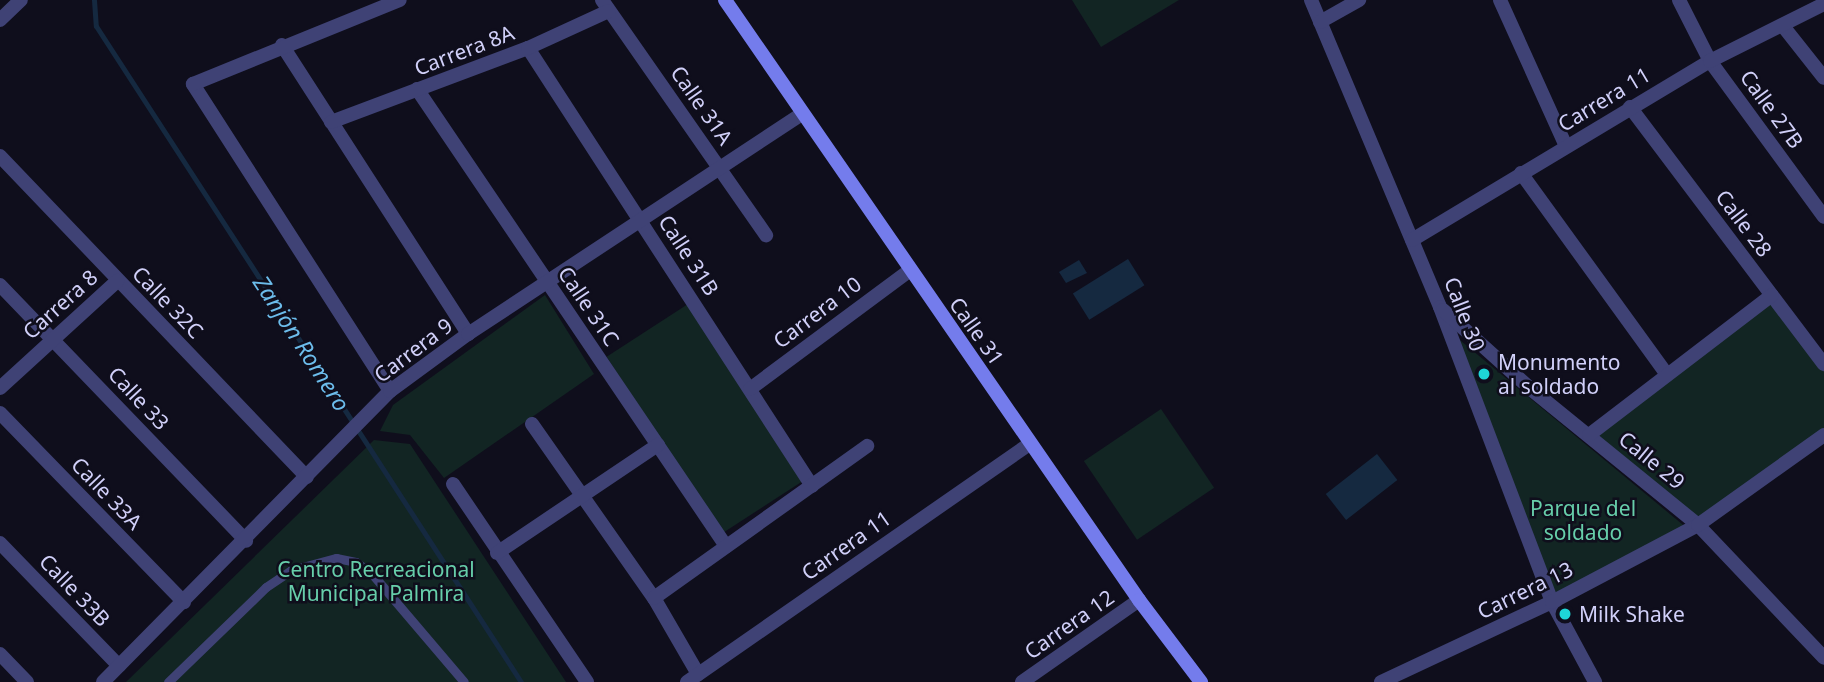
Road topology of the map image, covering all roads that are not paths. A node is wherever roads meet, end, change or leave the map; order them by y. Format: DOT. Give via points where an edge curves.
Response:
graph roads {
  1 [pos="21,0"];
  2 [pos="400,0"];
  3 [pos="725,0"];
  4 [pos="1311,0"];
  5 [pos="1359,0"];
  6 [pos="1500,0"];
  7 [pos="1679,0"];
  8 [pos="1824,4"];
  9 [pos="606,6"];
  10 [pos="0,20"];
  11 [pos="1320,22"];
  12 [pos="1783,26"];
  13 [pos="282,46"];
  14 [pos="528,48"];
  15 [pos="1710,61"];
  16 [pos="1824,78"];
  17 [pos="417,89"];
  18 [pos="1630,107"];
  19 [pos="802,114"];
  20 [pos="331,121"];
  21 [pos="1566,146"];
  22 [pos="0,156"];
  23 [pos="720,168"];
  24 [pos="1521,173"];
  25 [pos="1824,217"];
  26 [pos="642,219"];
  27 [pos="766,235"];
  28 [pos="1412,240"];
  29 [pos="909,270"];
  30 [pos="117,281"];
  31 [pos="547,282"];
  32 [pos="0,285"];
  33 [pos="1772,295"];
  34 [pos="1440,307"];
  35 [pos="468,334"];
  36 [pos="54,338"];
  37 [pos="1824,364"];
  38 [pos="1667,375"];
  39 [pos="0,388"];
  40 [pos="750,388"];
  41 [pos="390,391"];
  42 [pos="0,413"];
  43 [pos="532,424"];
  44 [pos="1588,435"];
  45 [pos="1824,435"];
  46 [pos="1030,443"];
  47 [pos="658,445"];
  48 [pos="867,446"];
  49 [pos="307,477"];
  50 [pos="453,484"];
  51 [pos="812,486"];
  52 [pos="582,495"];
  53 [pos="1698,525"];
  54 [pos="246,541"];
  55 [pos="0,543"];
  56 [pos="726,546"];
  57 [pos="497,553"];
  58 [pos="654,598"];
  59 [pos="1139,600"];
  60 [pos="1552,602"];
  61 [pos="184,603"];
  62 [pos="0,654"];
  63 [pos="1824,658"];
  64 [pos="119,666"];
  65 [pos="692,678"];
  66 [pos="27,682"];
  67 [pos="103,682"];
  68 [pos="168,682"];
  69 [pos="464,682"];
  70 [pos="587,682"];
  71 [pos="1022,682"];
  72 [pos="1201,682"];
  73 [pos="1381,682"];
  74 [pos="1595,682"];
  1 -- 10 [label="street"];
  2 -- 13 [label="street"];
  3 -- 19 [label="main road, Calle 31"];
  4 -- 11 [label="street, Calle 30"];
  5 -- 11 [label="street"];
  6 -- 21 [label="street"];
  7 -- 15 [label="street"];
  8 -- 12 [label="street, Carrera 11"];
  9 -- 14 [label="street, Carrera 8A"];
  9 -- 23 [label="street, Calle 31A"];
  11 -- 28 [label="street, Calle 30"];
  12 -- 15 [label="street, Carrera 11"];
  12 -- 16 [label="street"];
  13 -- 20 [label="street"];
  13 -- 41 [label="street" via="193,84"];
  14 -- 17 [label="street, Carrera 8A"];
  14 -- 26 [label="street, Calle 31B"];
  15 -- 18 [label="street, Carrera 11"];
  15 -- 25 [label="street, Calle 27B"];
  17 -- 20 [label="street, Carrera 8A"];
  17 -- 31 [label="street, Calle 31C"];
  18 -- 21 [label="street, Carrera 11"];
  18 -- 33 [label="street, Calle 28"];
  19 -- 23 [label="street, Carrera 9"];
  19 -- 29 [label="main road, Calle 31"];
  20 -- 35 [label="street"];
  21 -- 24 [label="street, Carrera 11"];
  22 -- 30 [label="street, Calle 32C"];
  23 -- 26 [label="street, Carrera 9"];
  23 -- 27 [label="street, Calle 31A"];
  24 -- 28 [label="street, Carrera 11"];
  24 -- 38 [label="street"];
  26 -- 31 [label="street, Carrera 9"];
  26 -- 40 [label="street, Calle 31B"];
  28 -- 34 [label="street, Calle 30"];
  29 -- 40 [label="street, Carrera 10"];
  29 -- 46 [label="main road, Calle 31"];
  30 -- 36 [label="street, Carrera 8"];
  30 -- 49 [label="street, Calle 32C"];
  31 -- 35 [label="street, Carrera 9"];
  31 -- 47 [label="street, Calle 31C"];
  32 -- 36 [label="street, Calle 33"];
  33 -- 37 [label="street, Calle 28"];
  33 -- 38 [label="street"];
  34 -- 44 [label="street, Calle 29"];
  34 -- 60 [label="street, Calle 30"];
  35 -- 41 [label="street, Carrera 9"];
  36 -- 39 [label="street, Carrera 8"];
  36 -- 54 [label="street, Calle 33"];
  38 -- 44 [label="street"];
  40 -- 51 [label="street, Calle 31B"];
  41 -- 49 [label="street, Carrera 9"];
  42 -- 61 [label="street, Calle 33A"];
  43 -- 52 [label="street"];
  44 -- 53 [label="street, Calle 29"];
  45 -- 53 [label="street, Carrera 13"];
  46 -- 59 [label="main road, Calle 31"];
  46 -- 65 [label="street, Carrera 11"];
  47 -- 52 [label="street"];
  47 -- 56 [label="street, Calle 31C"];
  48 -- 51 [label="street"];
  49 -- 54 [label="street, Carrera 9"];
  50 -- 57 [label="street"];
  51 -- 56 [label="street"];
  52 -- 57 [label="street"];
  52 -- 58 [label="street"];
  53 -- 60 [label="street, Carrera 13"];
  53 -- 63 [label="street, Calle 29"];
  54 -- 61 [label="street, Carrera 9"];
  55 -- 64 [label="street, Calle 33B"];
  56 -- 58 [label="street"];
  57 -- 70 [label="street"];
  58 -- 65 [label="street"];
  59 -- 71 [label="street, Carrera 12"];
  59 -- 72 [label="main road, Calle 31"];
  60 -- 73 [label="street, Carrera 13"];
  60 -- 74 [label="street, Calle 30"];
  61 -- 64 [label="street, Carrera 9"];
  62 -- 66 [label="street"];
  64 -- 67 [label="street, Carrera 9"];
  68 -- 69 [label="lane" via="265,587 291,570 336,558 356,562 373,575"];
}
